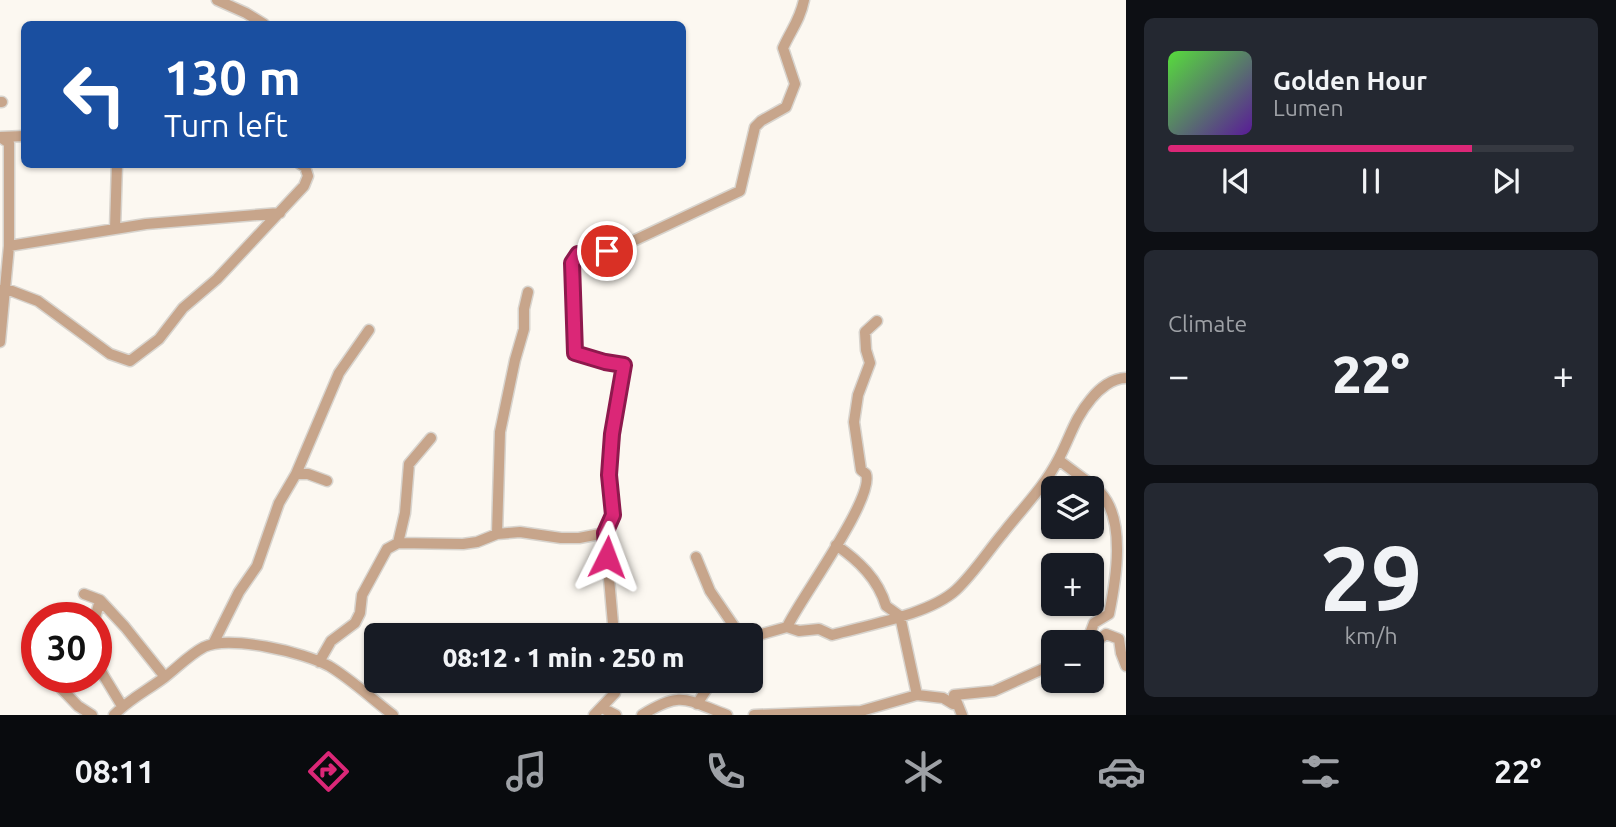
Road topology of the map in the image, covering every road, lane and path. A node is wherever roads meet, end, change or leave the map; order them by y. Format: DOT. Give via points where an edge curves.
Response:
graph roads {
  1 [pos="217,0"];
  2 [pos="804,0"];
  3 [pos="259,21"];
  4 [pos="21,136"];
  5 [pos="0,137"];
  6 [pos="117,168"];
  7 [pos="305,168"];
  8 [pos="280,214"];
  9 [pos="115,229"];
  10 [pos="9,246"];
  11 [pos="4,288"];
  12 [pos="528,292"];
  13 [pos="877,321"];
  14 [pos="369,330"];
  15 [pos="0,342"];
  16 [pos="1126,378"];
  17 [pos="431,438"];
  18 [pos="1059,460"];
  19 [pos="296,474"];
  20 [pos="327,481"];
  21 [pos="605,533"];
  22 [pos="497,534"];
  23 [pos="398,543"];
  24 [pos="836,545"];
  25 [pos="696,557"];
  26 [pos="84,594"];
  27 [pos="100,600"];
  28 [pos="900,616"];
  29 [pos="613,623"];
  30 [pos="732,623"];
  31 [pos="786,627"];
  32 [pos="1091,630"];
  33 [pos="763,634"];
  34 [pos="1104,636"];
  35 [pos="213,644"];
  36 [pos="319,662"];
  37 [pos="1126,666"];
  38 [pos="1041,670"];
  39 [pos="164,677"];
  40 [pos="112,689"];
  41 [pos="66,693"];
  42 [pos="615,693"];
  43 [pos="704,693"];
  44 [pos="917,695"];
  45 [pos="954,695"];
  46 [pos="697,704"];
  47 [pos="122,706"];
  48 [pos="598,711"];
  49 [pos="92,715"];
  50 [pos="114,715"];
  51 [pos="393,715"];
  52 [pos="616,715"];
  53 [pos="642,715"];
  54 [pos="727,715"];
  55 [pos="754,715"];
  56 [pos="962,715"];
  1 -- 3 [label="street"];
  2 -- 21 [label="street" via="801,17 783,48 794,84 786,107 755,127 740,191 633,241 573,258 575,353 624,365 612,434 609,475 613,515"];
  4 -- 5 [label="street"];
  5 -- 10 [label="street" via="9,143"];
  6 -- 9 [label="street"];
  7 -- 8 [label="street" via="304,186"];
  8 -- 9 [label="street"];
  8 -- 11 [label="street" via="183,308 159,339 130,360 110,354 38,301"];
  9 -- 10 [label="street"];
  10 -- 11 [label="street"];
  11 -- 15 [label="street"];
  12 -- 22 [label="street" via="500,432"];
  13 -- 24 [label="street" via="865,332 870,363 854,422 867,487"];
  14 -- 19 [label="street" via="339,373"];
  16 -- 18 [label="street" via="1104,386 1092,397 1075,419"];
  17 -- 23 [label="street" via="409,464"];
  18 -- 28 [label="street" via="956,590 940,603"];
  18 -- 32 [label="street" via="1102,494 1114,513 1118,536 1113,594 1109,614"];
  19 -- 20 [label="street"];
  19 -- 35 [label="street" via="279,503 257,566"];
  21 -- 22 [label="street" via="579,538"];
  21 -- 29 [label="street"];
  22 -- 23 [label="street" via="463,544"];
  23 -- 36 [label="street" via="387,549 362,595 355,623 331,641"];
  24 -- 28 [label="street" via="870,575 886,606"];
  24 -- 31 [label="street"];
  25 -- 30 [label="street" via="710,591"];
  26 -- 27 [label="street"];
  27 -- 39 [label="street"];
  28 -- 31 [label="street" via="832,635 819,629"];
  28 -- 44 [label="street"];
  31 -- 33 [label="street"];
  34 -- 37 [label="street" via="1119,639"];
  35 -- 36 [label="street" via="279,649"];
  35 -- 39 [label="street"];
  36 -- 51 [label="street"];
  38 -- 45 [label="street" via="994,691"];
  39 -- 47 [label="street"];
  40 -- 47 [label="street"];
  41 -- 49 [label="street"];
  42 -- 48 [label="street"];
  43 -- 46 [label="street"];
  44 -- 45 [label="street" via="953,704"];
  44 -- 55 [label="street" via="861,710"];
  45 -- 56 [label="street"];
  46 -- 53 [label="street" via="666,700"];
  46 -- 54 [label="street"];
  47 -- 50 [label="street"];
  48 -- 52 [label="street"];
}
